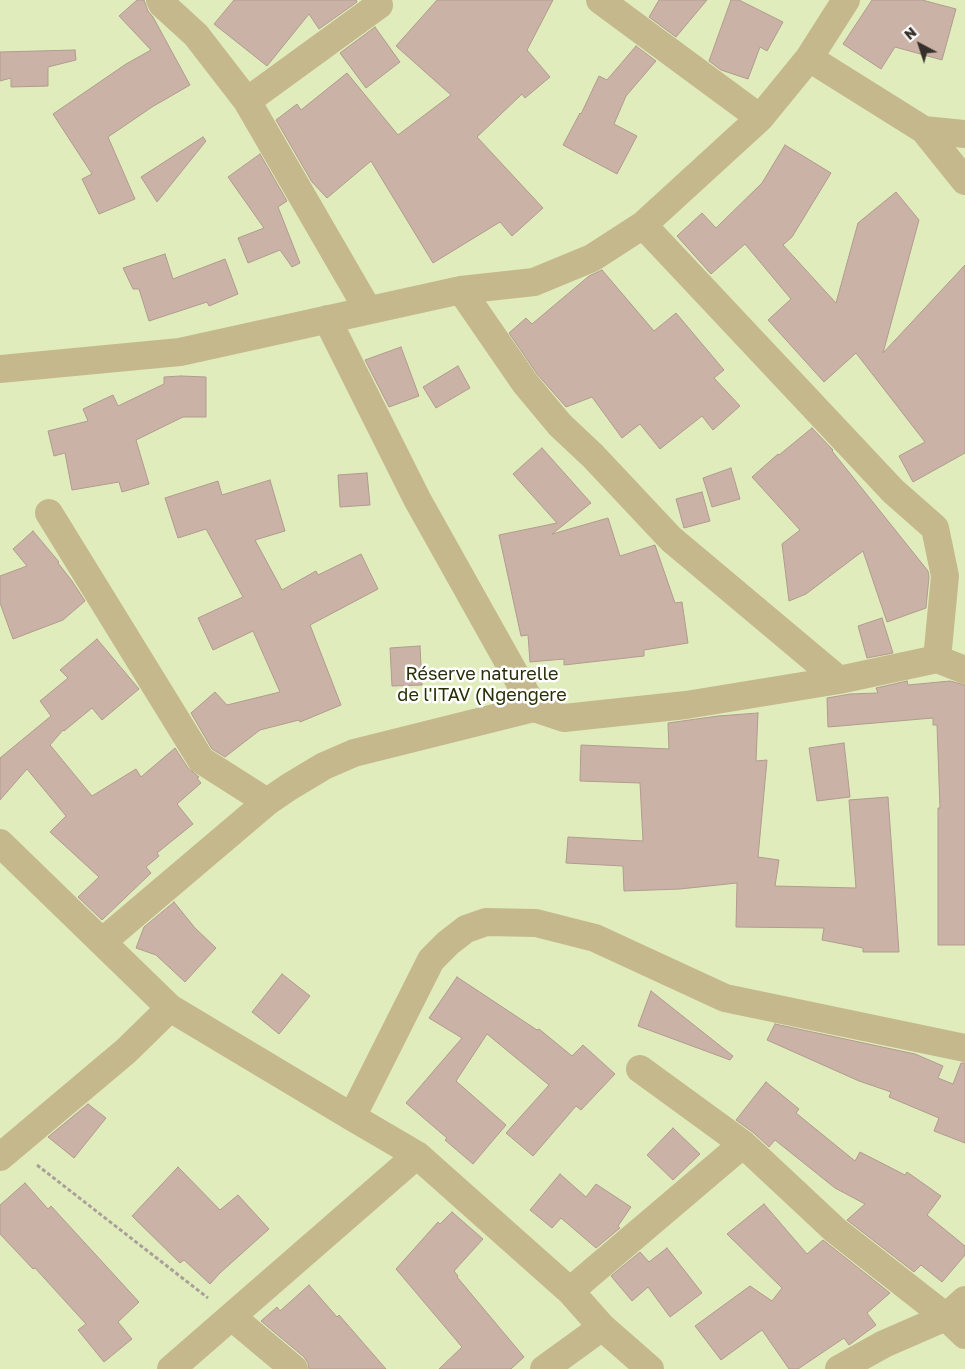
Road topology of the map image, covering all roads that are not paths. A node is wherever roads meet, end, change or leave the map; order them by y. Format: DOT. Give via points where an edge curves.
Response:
graph roads {
  1 [pos="160,0"];
  2 [pos="600,0"];
  3 [pos="846,0"];
  4 [pos="379,5"];
  5 [pos="809,58"];
  6 [pos="247,101"];
  7 [pos="760,118"];
  8 [pos="924,130"];
  9 [pos="965,134"];
  10 [pos="965,181"];
  11 [pos="643,225"];
  12 [pos="460,290"];
  13 [pos="368,310"];
  14 [pos="328,319"];
  15 [pos="0,369"];
  16 [pos="49,513"];
  17 [pos="937,659"];
  18 [pos="965,670"];
  19 [pos="839,680"];
  20 [pos="534,708"];
  21 [pos="268,802"];
  22 [pos="0,843"];
  23 [pos="102,942"];
  24 [pos="170,1008"];
  25 [pos="965,1048"];
  26 [pos="640,1069"];
  27 [pos="352,1117"];
  28 [pos="743,1144"];
  29 [pos="6,1152"];
  30 [pos="417,1155"];
  31 [pos="570,1291"];
  32 [pos="232,1317"];
  33 [pos="959,1317"];
  34 [pos="602,1327"];
  35 [pos="171,1369"];
  36 [pos="294,1369"];
  37 [pos="544,1369"];
  38 [pos="650,1369"];
  39 [pos="838,1369"];
  1 -- 6 [label="street" via="196,35"];
  2 -- 7 [label="street"];
  3 -- 5 [label="street"];
  4 -- 6 [label="street"];
  5 -- 7 [label="street"];
  5 -- 8 [label="street"];
  6 -- 13 [label="street"];
  7 -- 11 [label="street"];
  8 -- 9 [label="street"];
  8 -- 10 [label="street"];
  11 -- 12 [label="street" via="592,258 534,282"];
  11 -- 17 [label="street" via="893,491 935,528 944,576"];
  12 -- 13 [label="street"];
  12 -- 19 [label="street" via="525,383 560,425 671,538"];
  13 -- 14 [label="street"];
  14 -- 15 [label="street" via="180,352"];
  14 -- 20 [label="street" via="417,499"];
  16 -- 21 [label="street" via="201,760"];
  17 -- 18 [label="street"];
  17 -- 19 [label="street"];
  19 -- 20 [label="street" via="686,705 564,718"];
  20 -- 21 [label="street" via="354,753 324,766"];
  21 -- 23 [label="street"];
  22 -- 23 [label="street"];
  23 -- 24 [label="street"];
  24 -- 27 [label="street"];
  24 -- 29 [label="street" via="126,1051"];
  25 -- 27 [label="street" via="725,998 595,938 536,923 486,922 466,929 431,960"];
  26 -- 28 [label="street"];
  27 -- 30 [label="street"];
  28 -- 31 [label="street"];
  28 -- 33 [label="street" via="835,1230"];
  30 -- 31 [label="street"];
  30 -- 32 [label="street"];
  31 -- 34 [label="street"];
  32 -- 35 [label="street"];
  32 -- 36 [label="street"];
  33 -- 39 [label="street" via="884,1344"];
  34 -- 37 [label="street"];
  34 -- 38 [label="street"];
}
